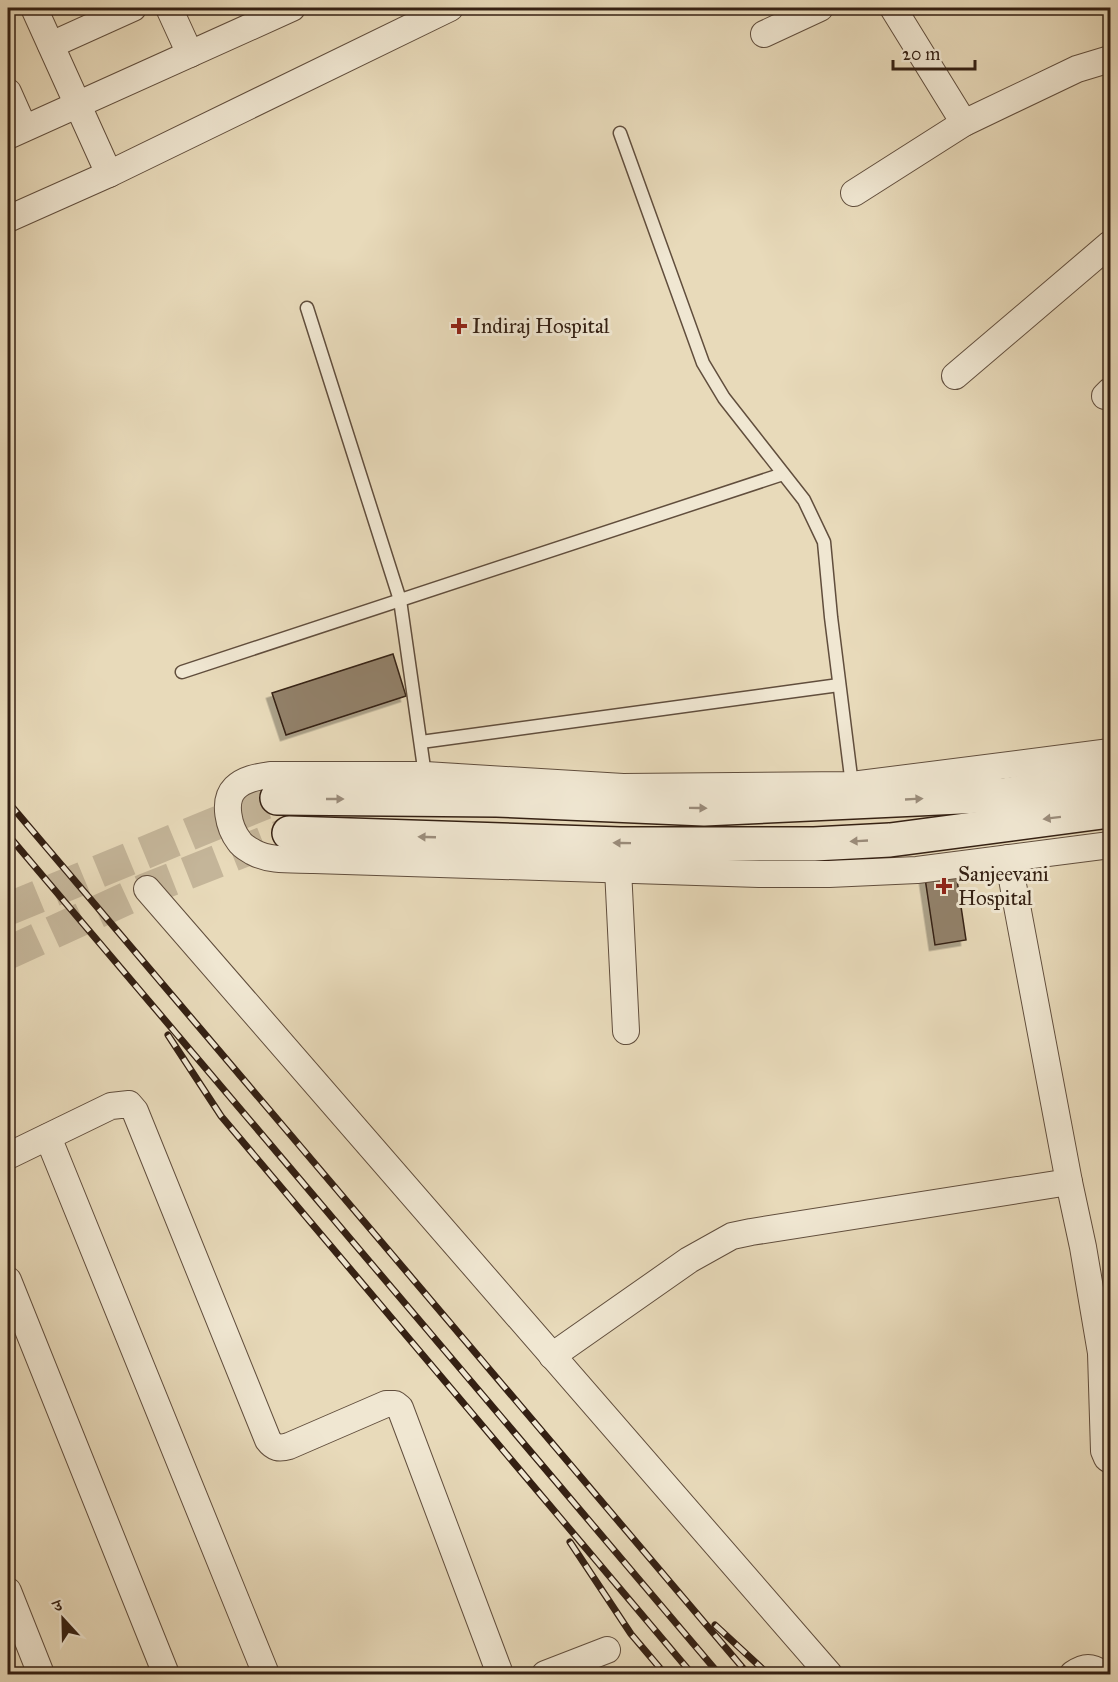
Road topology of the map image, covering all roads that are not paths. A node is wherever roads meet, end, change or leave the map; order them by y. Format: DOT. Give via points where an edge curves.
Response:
graph roads {
  1 [pos="34,8"];
  2 [pos="133,8"];
  3 [pos="169,8"];
  4 [pos="450,8"];
  5 [pos="820,8"];
  6 [pos="893,8"];
  7 [pos="277,11"];
  8 [pos="764,34"];
  9 [pos="51,45"];
  10 [pos="190,54"];
  11 [pos="1110,59"];
  12 [pos="8,92"];
  13 [pos="78,104"];
  14 [pos="964,123"];
  15 [pos="16,132"];
  16 [pos="620,133"];
  17 [pos="109,174"];
  18 [pos="854,193"];
  19 [pos="8,219"];
  20 [pos="1110,244"];
  21 [pos="307,308"];
  22 [pos="955,376"];
  23 [pos="783,474"];
  24 [pos="400,600"];
  25 [pos="182,672"];
  26 [pos="839,685"];
  27 [pos="421,742"];
  28 [pos="1110,752"];
  29 [pos="425,775"];
  30 [pos="1110,779"];
  31 [pos="852,785"];
  32 [pos="277,798"];
  33 [pos="1110,811"];
  34 [pos="289,833"];
  35 [pos="1110,845"];
  36 [pos="1008,858"];
  37 [pos="618,869"];
  38 [pos="147,889"];
  39 [pos="626,1031"];
  40 [pos="48,1137"];
  41 [pos="8,1156"];
  42 [pos="1069,1182"];
  43 [pos="8,1280"];
  44 [pos="552,1356"];
  45 [pos="1110,1460"];
  46 [pos="8,1596"];
  47 [pos="607,1650"];
  48 [pos="41,1674"];
  49 [pos="166,1674"];
  50 [pos="266,1674"];
  51 [pos="500,1674"];
  52 [pos="545,1674"];
  53 [pos="829,1674"];
  54 [pos="1073,1674"];
  55 [pos="1103,1674"];
  1 -- 9 [label="street"];
  2 -- 9 [label="street"];
  3 -- 10 [label="street"];
  4 -- 17 [label="street"];
  5 -- 8 [label="street"];
  6 -- 14 [label="street"];
  7 -- 10 [label="street"];
  9 -- 13 [label="street"];
  10 -- 13 [label="street"];
  11 -- 14 [label="street" via="1077,69"];
  12 -- 15 [label="street"];
  13 -- 15 [label="street"];
  13 -- 17 [label="street"];
  14 -- 18 [label="street"];
  16 -- 23 [label="lane" via="703,363 724,398"];
  17 -- 19 [label="street"];
  20 -- 22 [label="street"];
  21 -- 24 [label="lane"];
  23 -- 24 [label="lane"];
  23 -- 26 [label="lane" via="804,500 824,542"];
  24 -- 25 [label="lane"];
  24 -- 27 [label="lane"];
  26 -- 27 [label="lane"];
  26 -- 31 [label="lane"];
  27 -- 29 [label="lane"];
  28 -- 31 [label="street"];
  29 -- 31 [label="street" via="623,787"];
  29 -- 37 [label="street" via="255,777 234,789 228,809 237,839 267,858"];
  32 -- 30 [label="street, one-way" via="497,800 704,809 1003,795"];
  33 -- 34 [label="street, one-way" via="890,840 814,844 620,843"];
  35 -- 36 [label="street"];
  36 -- 37 [label="street" via="917,870 840,873"];
  36 -- 42 [label="street"];
  37 -- 39 [label="street"];
  38 -- 44 [label="street"];
  40 -- 41 [label="street"];
  40 -- 50 [label="street"];
  40 -- 51 [label="street" via="111,1106 129,1104 135,1112 273,1446 289,1446 386,1404 400,1408"];
  42 -- 44 [label="street" via="732,1236 689,1260"];
  42 -- 45 [label="street" via="1101,1353 1104,1451"];
  43 -- 49 [label="street"];
  44 -- 53 [label="street"];
  46 -- 48 [label="street"];
  47 -- 52 [label="street"];
  54 -- 55 [label="street" via="1093,1667"];
}
